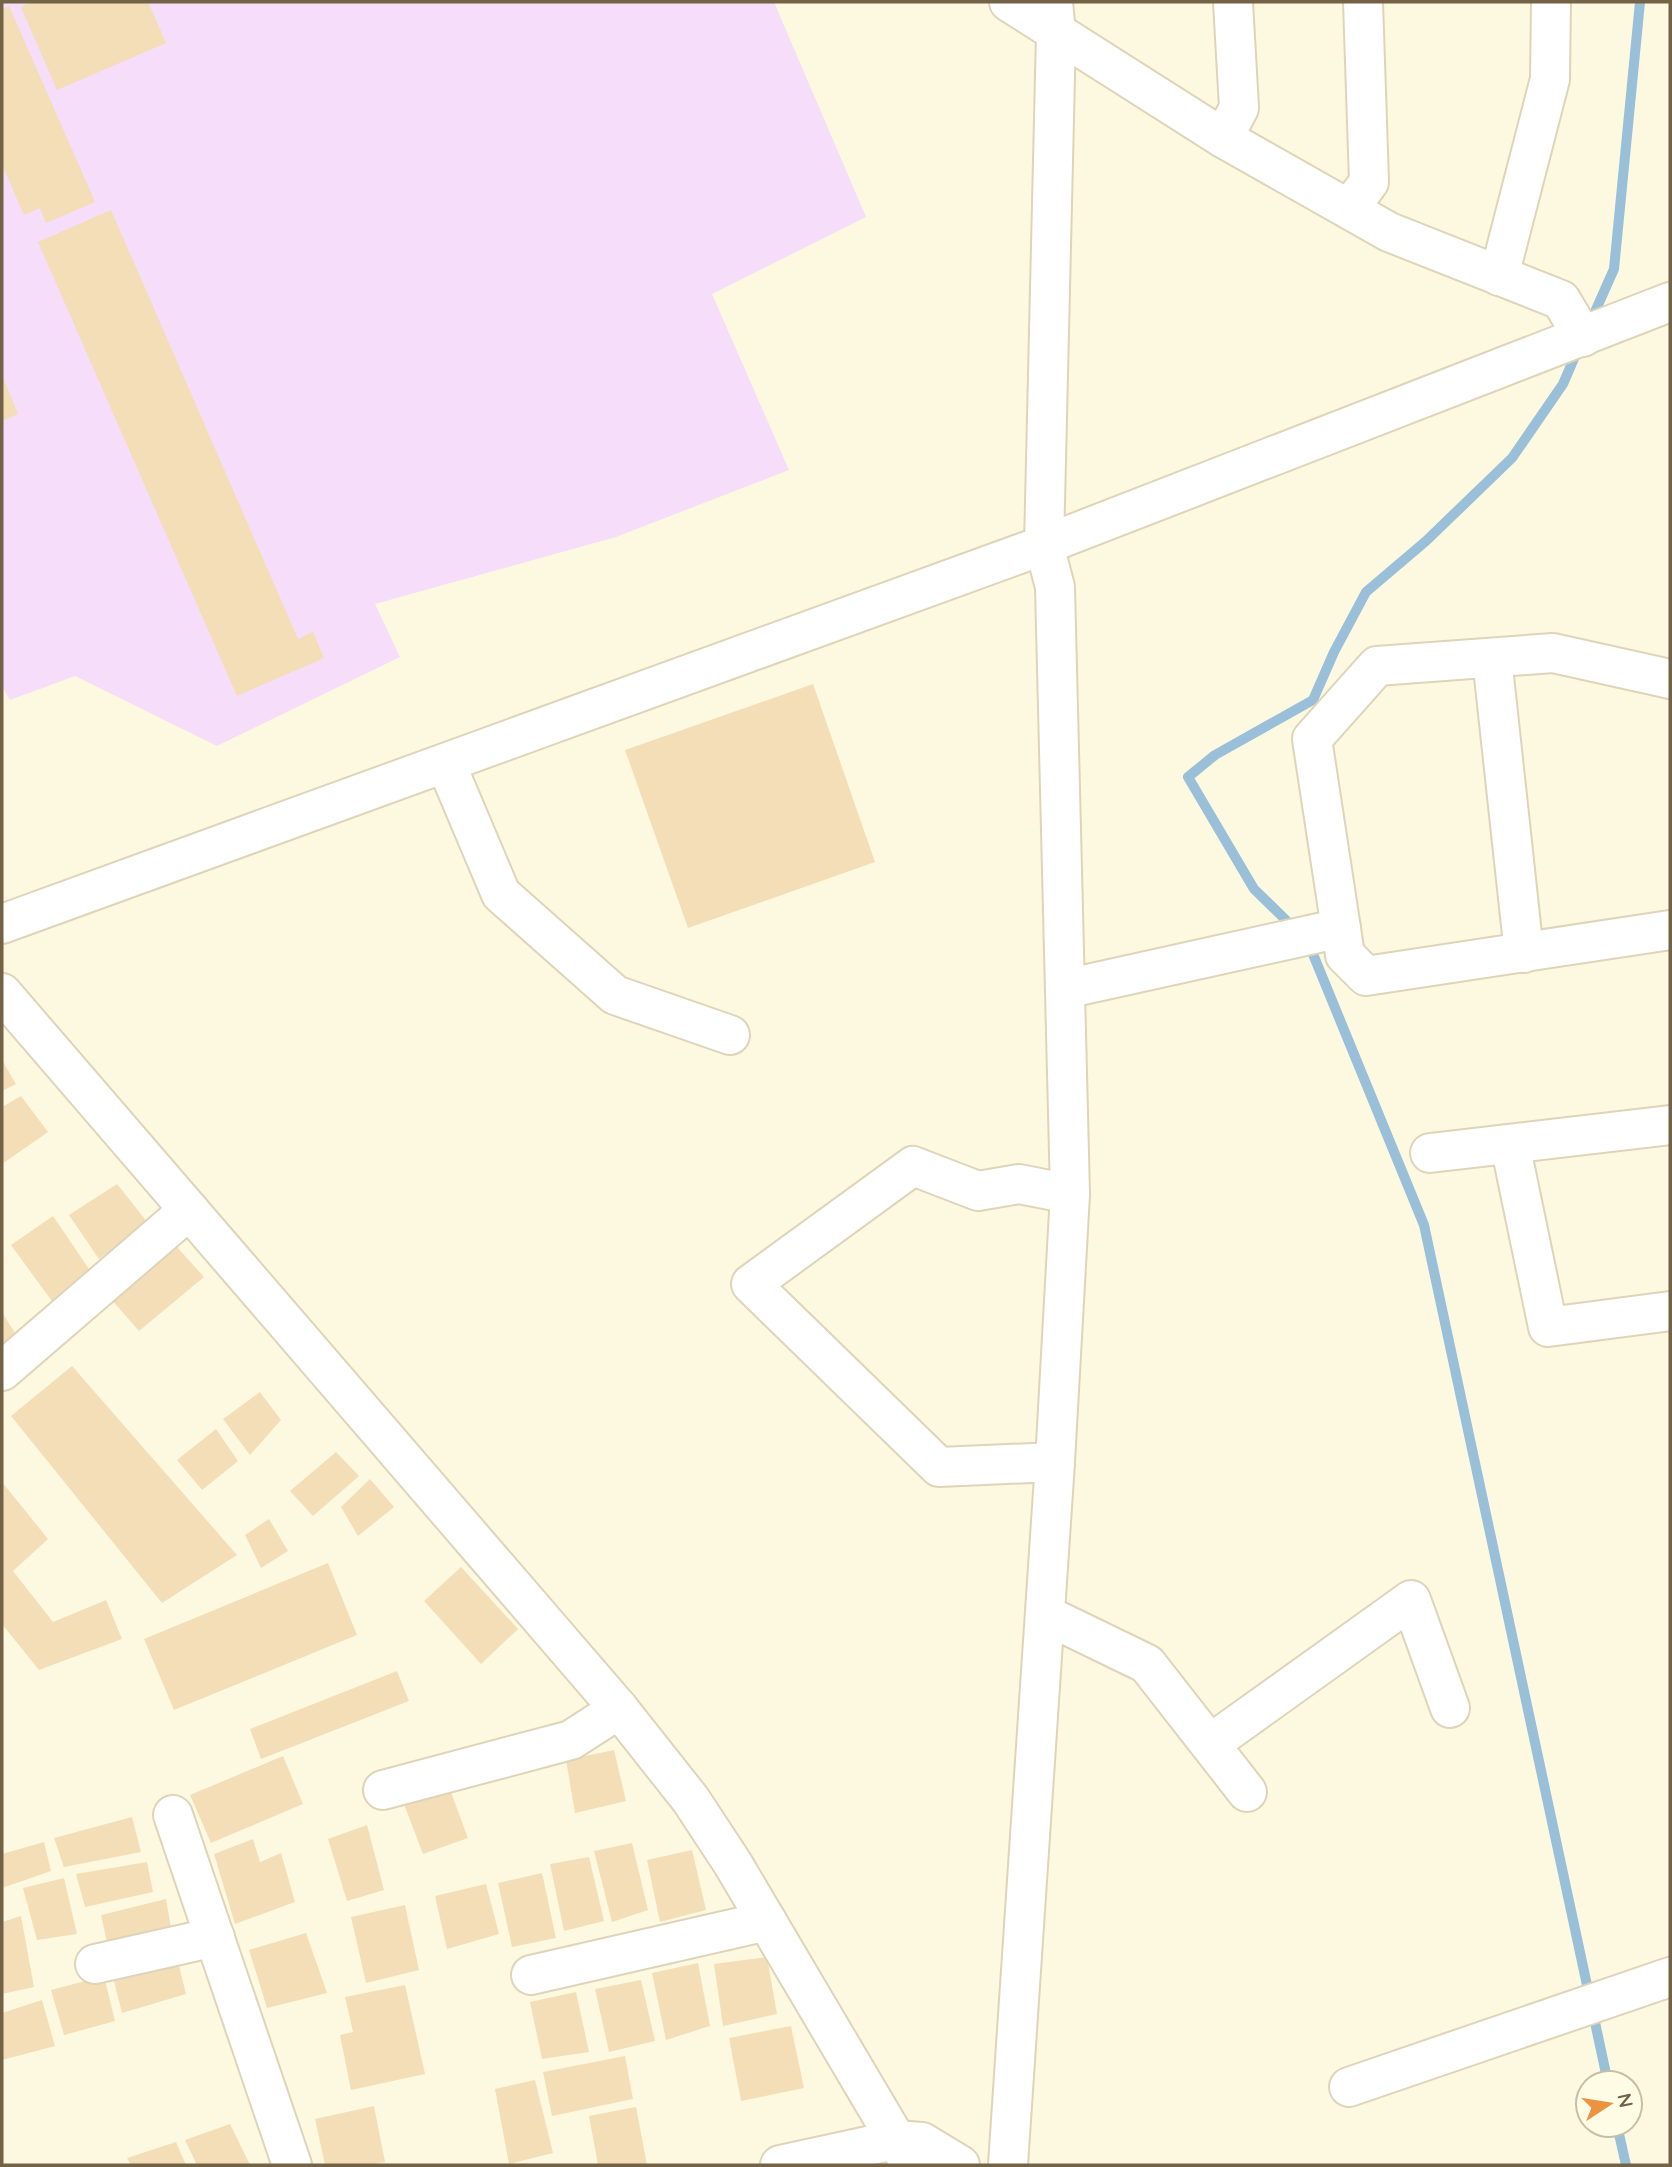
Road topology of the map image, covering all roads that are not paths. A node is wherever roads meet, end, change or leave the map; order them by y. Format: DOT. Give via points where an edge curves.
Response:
graph roads {
  1 [pos="1009,2"];
  2 [pos="1233,2"];
  3 [pos="1363,2"];
  4 [pos="1551,2"];
  5 [pos="1054,18"];
  6 [pos="1223,138"];
  7 [pos="1349,209"];
  8 [pos="1499,276"];
  9 [pos="1670,302"];
  10 [pos="1583,337"];
  11 [pos="1044,545"];
  12 [pos="1492,658"];
  13 [pos="1670,679"];
  14 [pos="446,764"];
  15 [pos="2,924"];
  16 [pos="1341,928"];
  17 [pos="1670,930"];
  18 [pos="1524,953"];
  19 [pos="1065,989"];
  20 [pos="2,993"];
  21 [pos="730,1035"];
  22 [pos="1670,1125"];
  23 [pos="1510,1144"];
  24 [pos="1430,1153"];
  25 [pos="1070,1194"];
  26 [pos="189,1210"];
  27 [pos="1670,1311"];
  28 [pos="2,1371"];
  29 [pos="1055,1462"];
  30 [pos="1046,1615"];
  31 [pos="1450,1708"];
  32 [pos="620,1709"];
  33 [pos="1210,1744"];
  34 [pos="383,1790"];
  35 [pos="1247,1792"];
  36 [pos="173,1815"];
  37 [pos="766,1921"];
  38 [pos="215,1937"];
  39 [pos="95,1964"];
  40 [pos="531,1975"];
  41 [pos="1670,1977"];
  42 [pos="1349,2087"];
  43 [pos="903,2153"];
  44 [pos="292,2165"];
  45 [pos="780,2165"];
  46 [pos="960,2165"];
  47 [pos="1008,2165"];
  1 -- 5 [label="street"];
  2 -- 6 [label="street" via="1239,108"];
  3 -- 7 [label="street" via="1369,182"];
  4 -- 8 [label="street" via="1550,79"];
  5 -- 6 [label="street"];
  5 -- 11 [label="street"];
  6 -- 7 [label="street"];
  7 -- 8 [label="street" via="1389,232"];
  8 -- 10 [label="street" via="1561,300"];
  9 -- 10 [label="street"];
  10 -- 11 [label="street"];
  11 -- 14 [label="street"];
  11 -- 19 [label="street" via="1055,587"];
  12 -- 13 [label="street" via="1553,653"];
  12 -- 16 [label="street" via="1377,666 1312,738"];
  12 -- 18 [label="street"];
  14 -- 15 [label="street"];
  14 -- 21 [label="street" via="501,894 615,995"];
  16 -- 18 [label="street" via="1345,955 1366,976"];
  16 -- 19 [label="street"];
  17 -- 18 [label="street"];
  19 -- 25 [label="street"];
  20 -- 26 [label="street"];
  22 -- 23 [label="street"];
  23 -- 24 [label="street"];
  23 -- 27 [label="street" via="1548,1327"];
  25 -- 29 [label="street"];
  25 -- 29 [label="street" via="1019,1184 978,1191 913,1166 751,1284 939,1467"];
  26 -- 28 [label="street"];
  26 -- 32 [label="street"];
  29 -- 30 [label="street"];
  30 -- 33 [label="street" via="1147,1664"];
  30 -- 47 [label="street"];
  31 -- 33 [label="street" via="1410,1600"];
  32 -- 34 [label="street" via="571,1740"];
  32 -- 37 [label="street" via="691,1800"];
  33 -- 35 [label="street"];
  36 -- 38 [label="street"];
  37 -- 40 [label="street"];
  37 -- 43 [label="street"];
  38 -- 39 [label="street"];
  38 -- 44 [label="street"];
  41 -- 42 [label="street"];
  43 -- 45 [label="street"];
  43 -- 46 [label="street" via="922,2142"];
}
